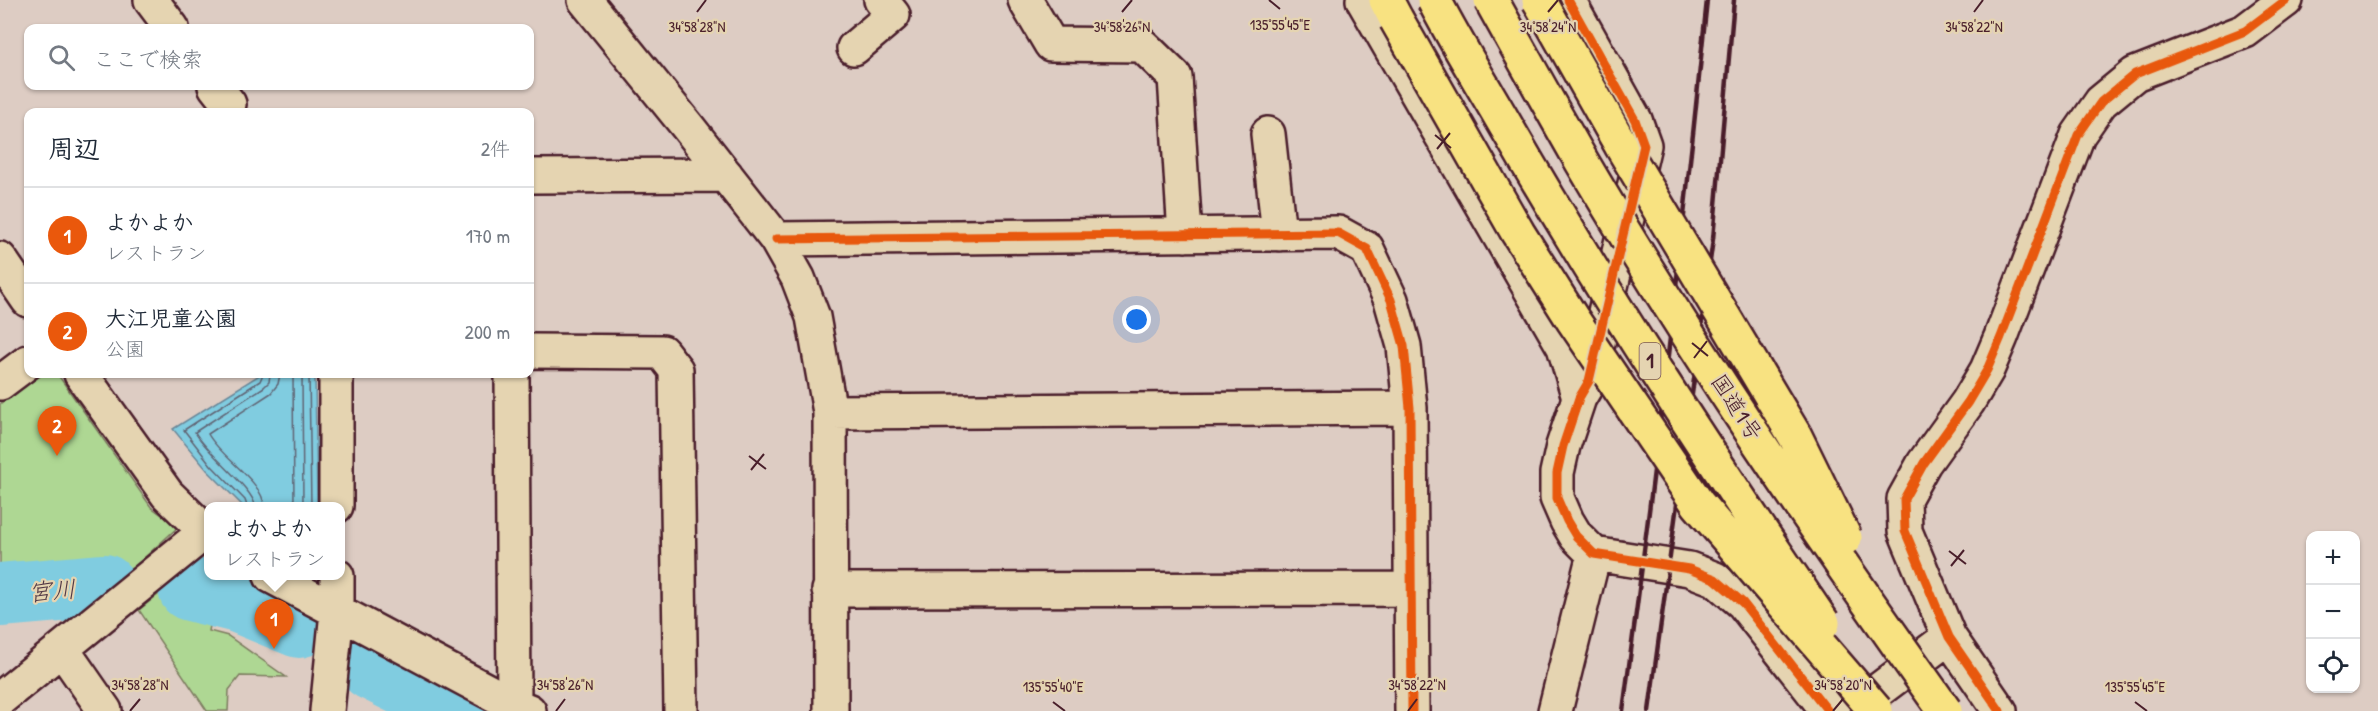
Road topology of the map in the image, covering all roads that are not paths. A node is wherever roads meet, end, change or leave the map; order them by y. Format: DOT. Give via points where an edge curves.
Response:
graph roads {
  1 [pos="151,0"];
  2 [pos="585,0"];
  3 [pos="881,0"];
  4 [pos="1025,0"];
  5 [pos="1363,0"];
  6 [pos="1434,0"];
  7 [pos="1491,0"];
  8 [pos="1539,0"];
  9 [pos="1568,0"];
  10 [pos="2286,0"];
  11 [pos="1391,10"];
  12 [pos="169,24"];
  13 [pos="855,48"];
  14 [pos="1268,134"];
  15 [pos="726,175"];
  16 [pos="534,176"];
  17 [pos="1279,234"];
  18 [pos="1185,235"];
  19 [pos="776,239"];
  20 [pos="0,259"];
  21 [pos="24,294"];
  22 [pos="534,351"];
  23 [pos="24,365"];
  24 [pos="94,378"];
  25 [pos="336,378"];
  26 [pos="512,378"];
  27 [pos="0,384"];
  28 [pos="1579,398"];
  29 [pos="1410,408"];
  30 [pos="830,412"];
  31 [pos="336,502"];
  32 [pos="204,530"];
  33 [pos="204,535"];
  34 [pos="1594,554"];
  35 [pos="278,580"];
  36 [pos="337,580"];
  37 [pos="1411,589"];
  38 [pos="829,590"];
  39 [pos="337,612"];
  40 [pos="1949,637"];
  41 [pos="1896,642"];
  42 [pos="62,649"];
  43 [pos="0,699"];
  44 [pos="522,708"];
  45 [pos="105,711"];
  46 [pos="327,711"];
  47 [pos="681,711"];
  48 [pos="831,711"];
  49 [pos="1412,711"];
  50 [pos="1555,711"];
  51 [pos="1828,711"];
  52 [pos="1851,711"];
  53 [pos="1876,711"];
  54 [pos="1882,711"];
  55 [pos="1946,711"];
  56 [pos="2000,711"];
  1 -- 12 [label="street"];
  2 -- 15 [label="street"];
  3 -- 13 [label="street" via="893,15"];
  4 -- 18 [label="street" via="1051,45 1142,45 1175,77"];
  5 -- 28 [label="street" via="1564,347"];
  6 -- 54 [label="highway, 1, bridge" via="1597,277 1723,476"];
  7 -- 41 [label="highway, 国道1号 / 1, bridge" via="1583,163 1671,306"];
  8 -- 41 [label="highway, bridge" via="1795,436"];
  9 -- 28 [label="street" via="1635,120 1644,145 1589,381"];
  10 -- 40 [label="street" via="2245,31 2135,74 2101,102 2078,135 1987,370 1924,463 1904,500 1905,531"];
  11 -- 53 [label="highway, bridge" via="1518,233 1698,504"];
  14 -- 17 [label="street"];
  15 -- 16 [label="street"];
  15 -- 19 [label="street"];
  17 -- 18 [label="street"];
  17 -- 29 [label="street" via="1338,233 1367,249 1391,300 1404,346"];
  18 -- 19 [label="street"];
  19 -- 30 [label="street" via="798,278 813,317"];
  20 -- 21 [label="street"];
  22 -- 47 [label="street" via="662,352 676,370"];
  23 -- 27 [label="street"];
  24 -- 32 [label="street" via="167,494"];
  25 -- 31 [label="street"];
  26 -- 44 [label="street"];
  28 -- 34 [label="street" via="1559,464 1557,498 1566,521"];
  29 -- 30 [label="street"];
  29 -- 37 [label="street"];
  30 -- 38 [label="street"];
  33 -- 42 [label="street"];
  34 -- 50 [label="street"];
  34 -- 51 [label="street" via="1689,569 1715,579 1743,603"];
  35 -- 39 [label="street"];
  36 -- 39 [label="street"];
  37 -- 38 [label="street"];
  37 -- 49 [label="street"];
  38 -- 48 [label="street"];
  39 -- 44 [label="street"];
  39 -- 46 [label="street"];
  40 -- 52 [label="street"];
  40 -- 56 [label="street"];
  41 -- 55 [label="highway, 国道1号 / 1, bridge"];
  42 -- 43 [label="street"];
  42 -- 45 [label="street"];
}
